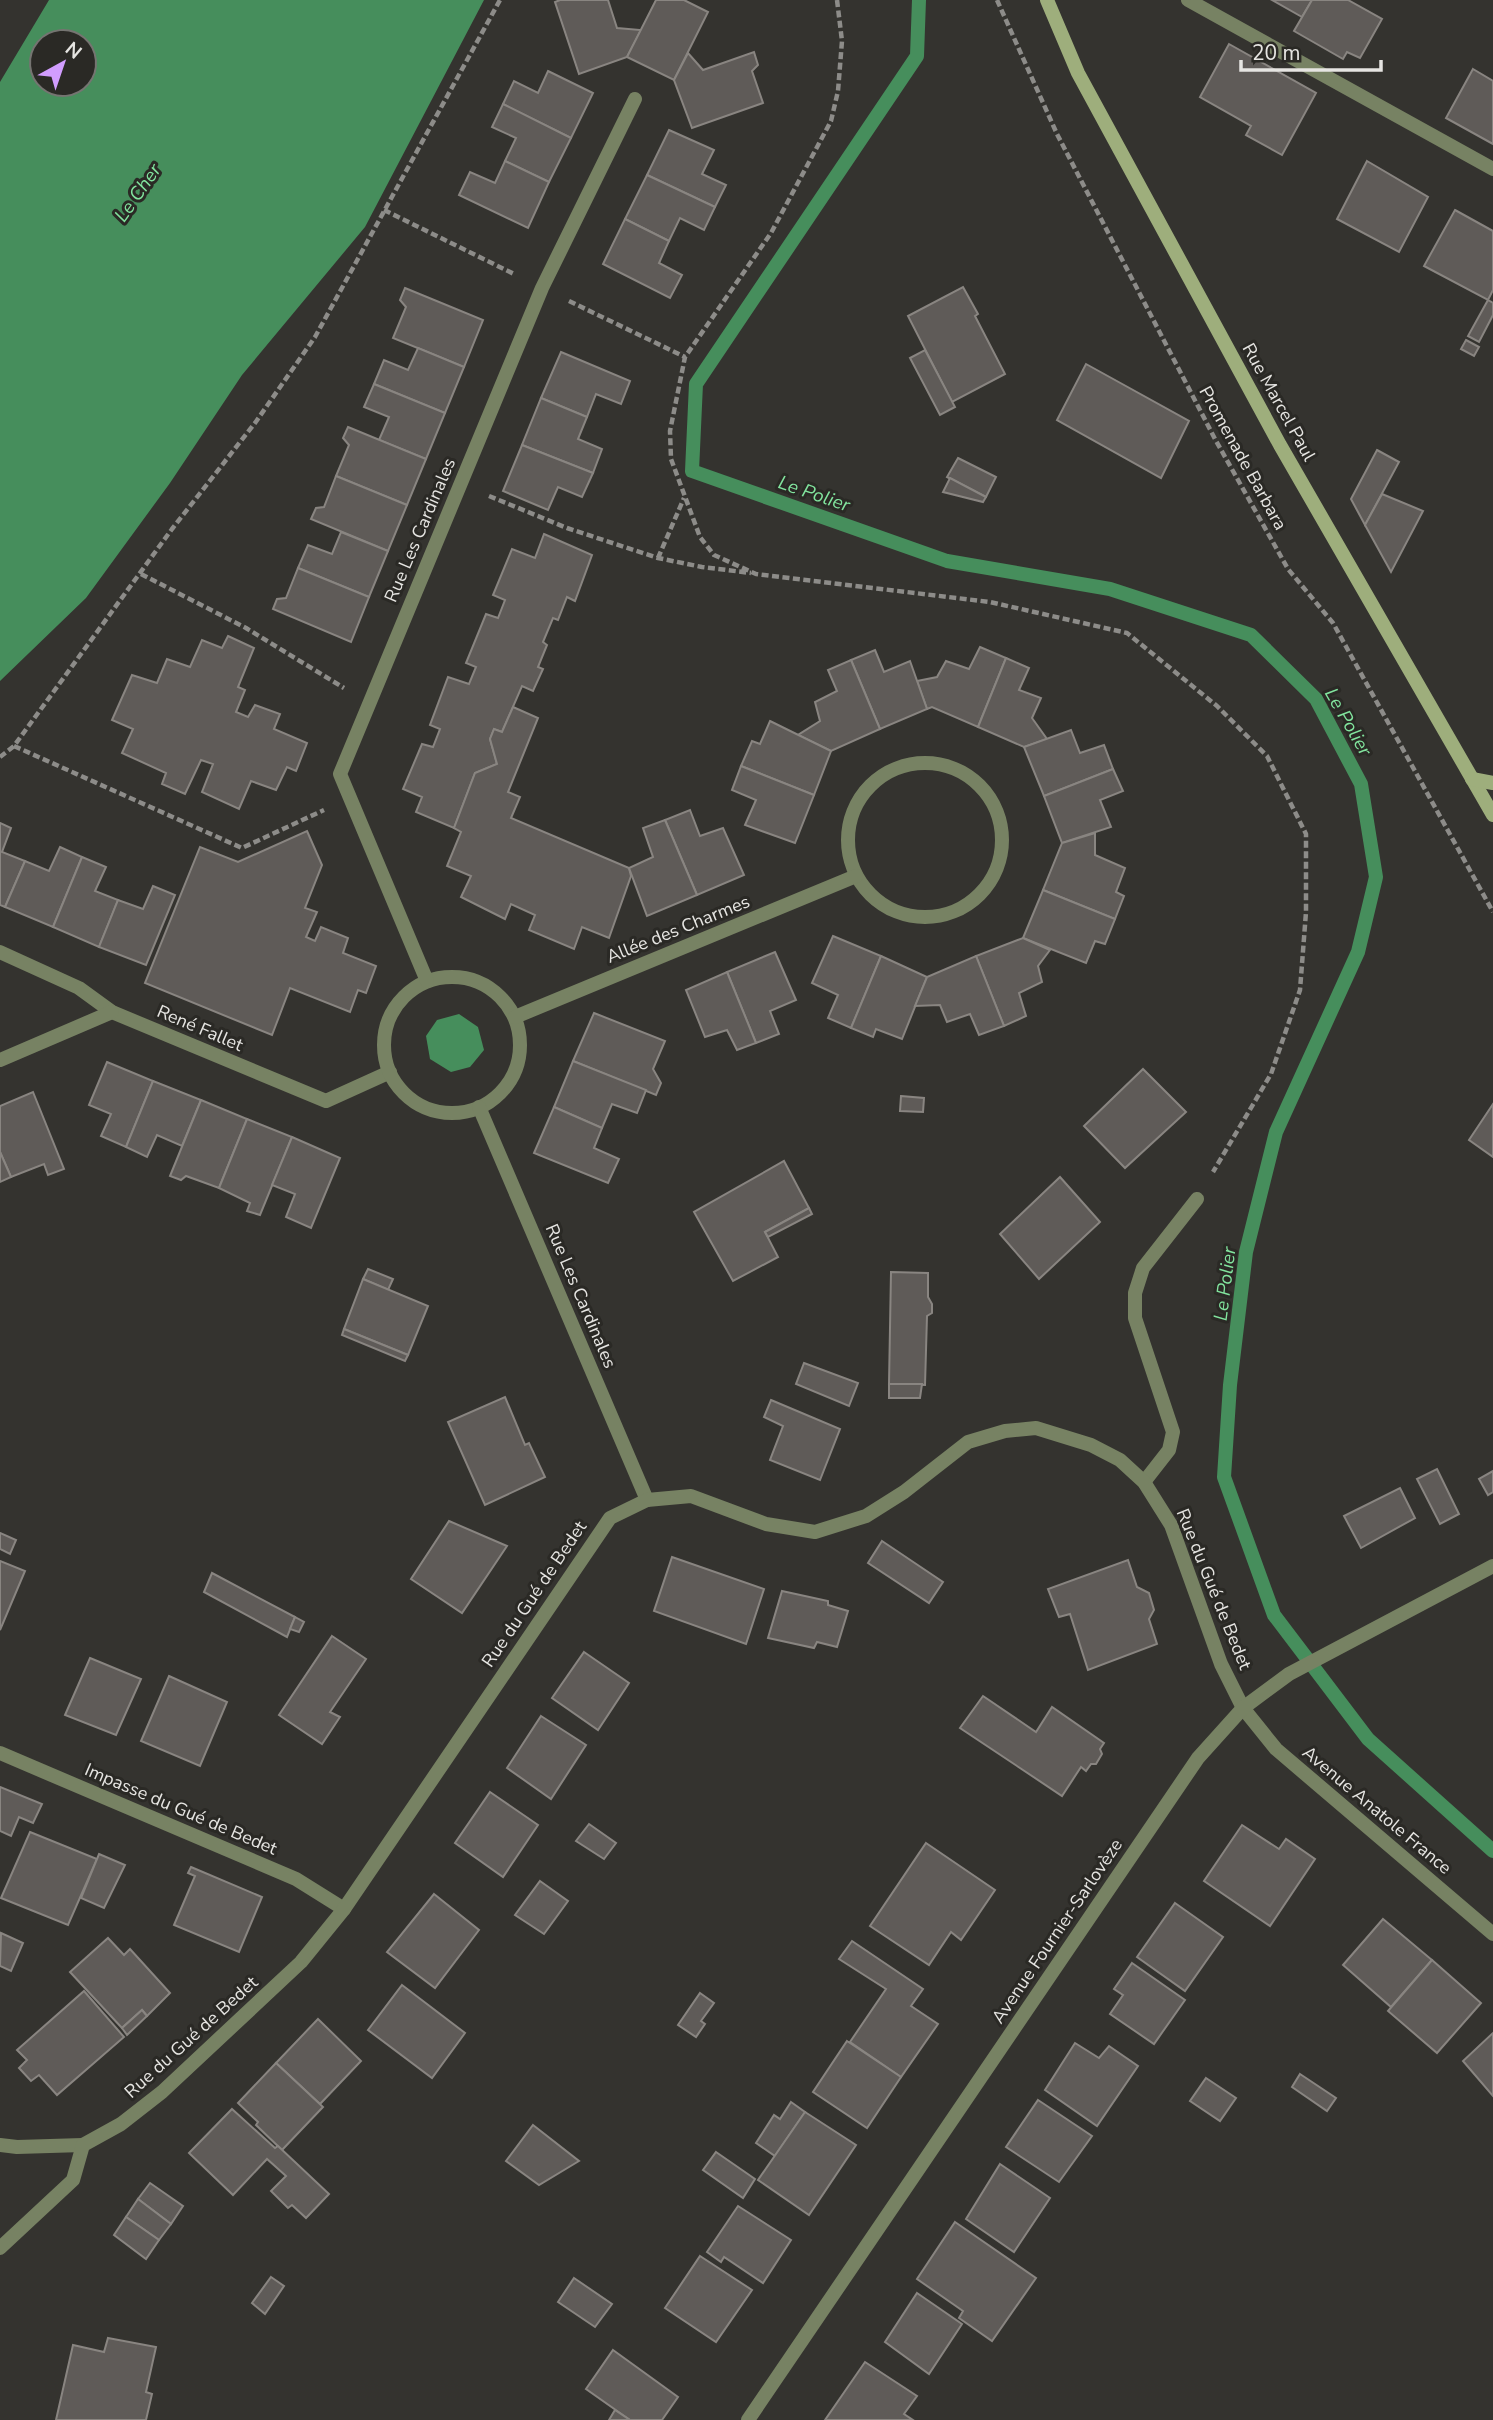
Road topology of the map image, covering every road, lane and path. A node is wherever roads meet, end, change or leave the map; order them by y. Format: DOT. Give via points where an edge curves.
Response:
graph roads {
  1 [pos="500,0"];
  2 [pos="837,0"];
  3 [pos="997,0"];
  4 [pos="1047,0"];
  5 [pos="1188,0"];
  6 [pos="635,99"];
  7 [pos="1493,169"];
  8 [pos="460,484"];
  9 [pos="684,498"];
  10 [pos="658,558"];
  11 [pos="141,573"];
  12 [pos="756,574"];
  13 [pos="369,703"];
  14 [pos="14,746"];
  15 [pos="0,757"];
  16 [pos="1472,779"];
  17 [pos="1493,783"];
  18 [pos="350,798"];
  19 [pos="1493,815"];
  20 [pos="856,876"];
  21 [pos="1493,912"];
  22 [pos="0,953"];
  23 [pos="427,981"];
  24 [pos="112,1012"];
  25 [pos="515,1017"];
  26 [pos="0,1060"];
  27 [pos="390,1072"];
  28 [pos="479,1107"];
  29 [pos="1197,1199"];
  30 [pos="1144,1482"];
  31 [pos="647,1500"];
  32 [pos="1493,1566"];
  33 [pos="1243,1708"];
  34 [pos="0,1753"];
  35 [pos="344,1909"];
  36 [pos="1493,1934"];
  37 [pos="0,2145"];
  38 [pos="83,2145"];
  39 [pos="0,2248"];
  40 [pos="748,2420"];
  1 -- 11 [label="path" via="314,337"];
  2 -- 9 [label="path" via="842,41 831,121 771,233 685,357 670,431 671,459"];
  3 -- 21 [label="path, Promenade Barbara" via="1057,134 1215,439 1288,569 1333,622"];
  4 -- 16 [label="street, Rue Marcel Paul" via="1078,73 1280,445"];
  5 -- 7 [label="street"];
  6 -- 8 [label="street, Rue Les Cardinales" via="542,288"];
  8 -- 10 [label="path" via="567,528"];
  8 -- 13 [label="street, Rue Les Cardinales"];
  9 -- 10 [label="path"];
  9 -- 12 [label="path" via="700,537 714,555"];
  10 -- 12 [label="path"];
  11 -- 13 [label="path" via="246,628"];
  11 -- 14 [label="path"];
  12 -- 29 [label="path" via="990,602 1127,633 1217,706 1267,756 1306,834 1300,990 1271,1074"];
  13 -- 18 [label="street, Rue Les Cardinales" via="340,774"];
  14 -- 15 [label="path"];
  14 -- 18 [label="path" via="242,848"];
  16 -- 17 [label="street"];
  16 -- 19 [label="street, Rue Marcel Paul"];
  18 -- 23 [label="street, Rue Les Cardinales"];
  20 -- 20 [label="street" via="872,897 894,912 920,918 946,915 969,905 988,886 999,863 1003,837 998,811 985,789 966,773 942,764 917,762 892,769 871,783 856,803 848,827 848,853"];
  20 -- 25 [label="street, Allée des Charmes"];
  22 -- 24 [label="street, René Fallet" via="79,988"];
  23 -- 25 [label="street" via="447,976 488,986 504,999"];
  23 -- 27 [label="street" via="408,992 394,1009 384,1051"];
  24 -- 26 [label="street"];
  24 -- 27 [label="street, René Fallet" via="326,1101"];
  25 -- 28 [label="street" via="520,1059 498,1097"];
  27 -- 28 [label="street" via="401,1089 437,1112"];
  28 -- 31 [label="street, Rue Les Cardinales"];
  29 -- 30 [label="street" via="1143,1268 1135,1293 1135,1318 1173,1432 1169,1450"];
  30 -- 31 [label="street, Rue du Gué de Bedet" via="1120,1460 1091,1445 1036,1428 1004,1431 968,1442 866,1516 815,1532 766,1524 691,1496"];
  30 -- 33 [label="street, Rue du Gué de Bedet" via="1171,1525 1221,1664"];
  31 -- 35 [label="street, Rue du Gué de Bedet" via="610,1518"];
  32 -- 33 [label="street, Avenue Fournier-Sarlovèze" via="1289,1674"];
  33 -- 36 [label="street, Avenue Anatole France" via="1276,1749"];
  33 -- 40 [label="street, Avenue Fournier-Sarlovèze" via="1198,1758"];
  34 -- 35 [label="street, Impasse du Gué de Bedet" via="296,1879"];
  35 -- 38 [label="street, Rue du Gué de Bedet" via="301,1962 162,2092 121,2124"];
  37 -- 38 [label="street"];
  38 -- 39 [label="street" via="73,2180"];
}
